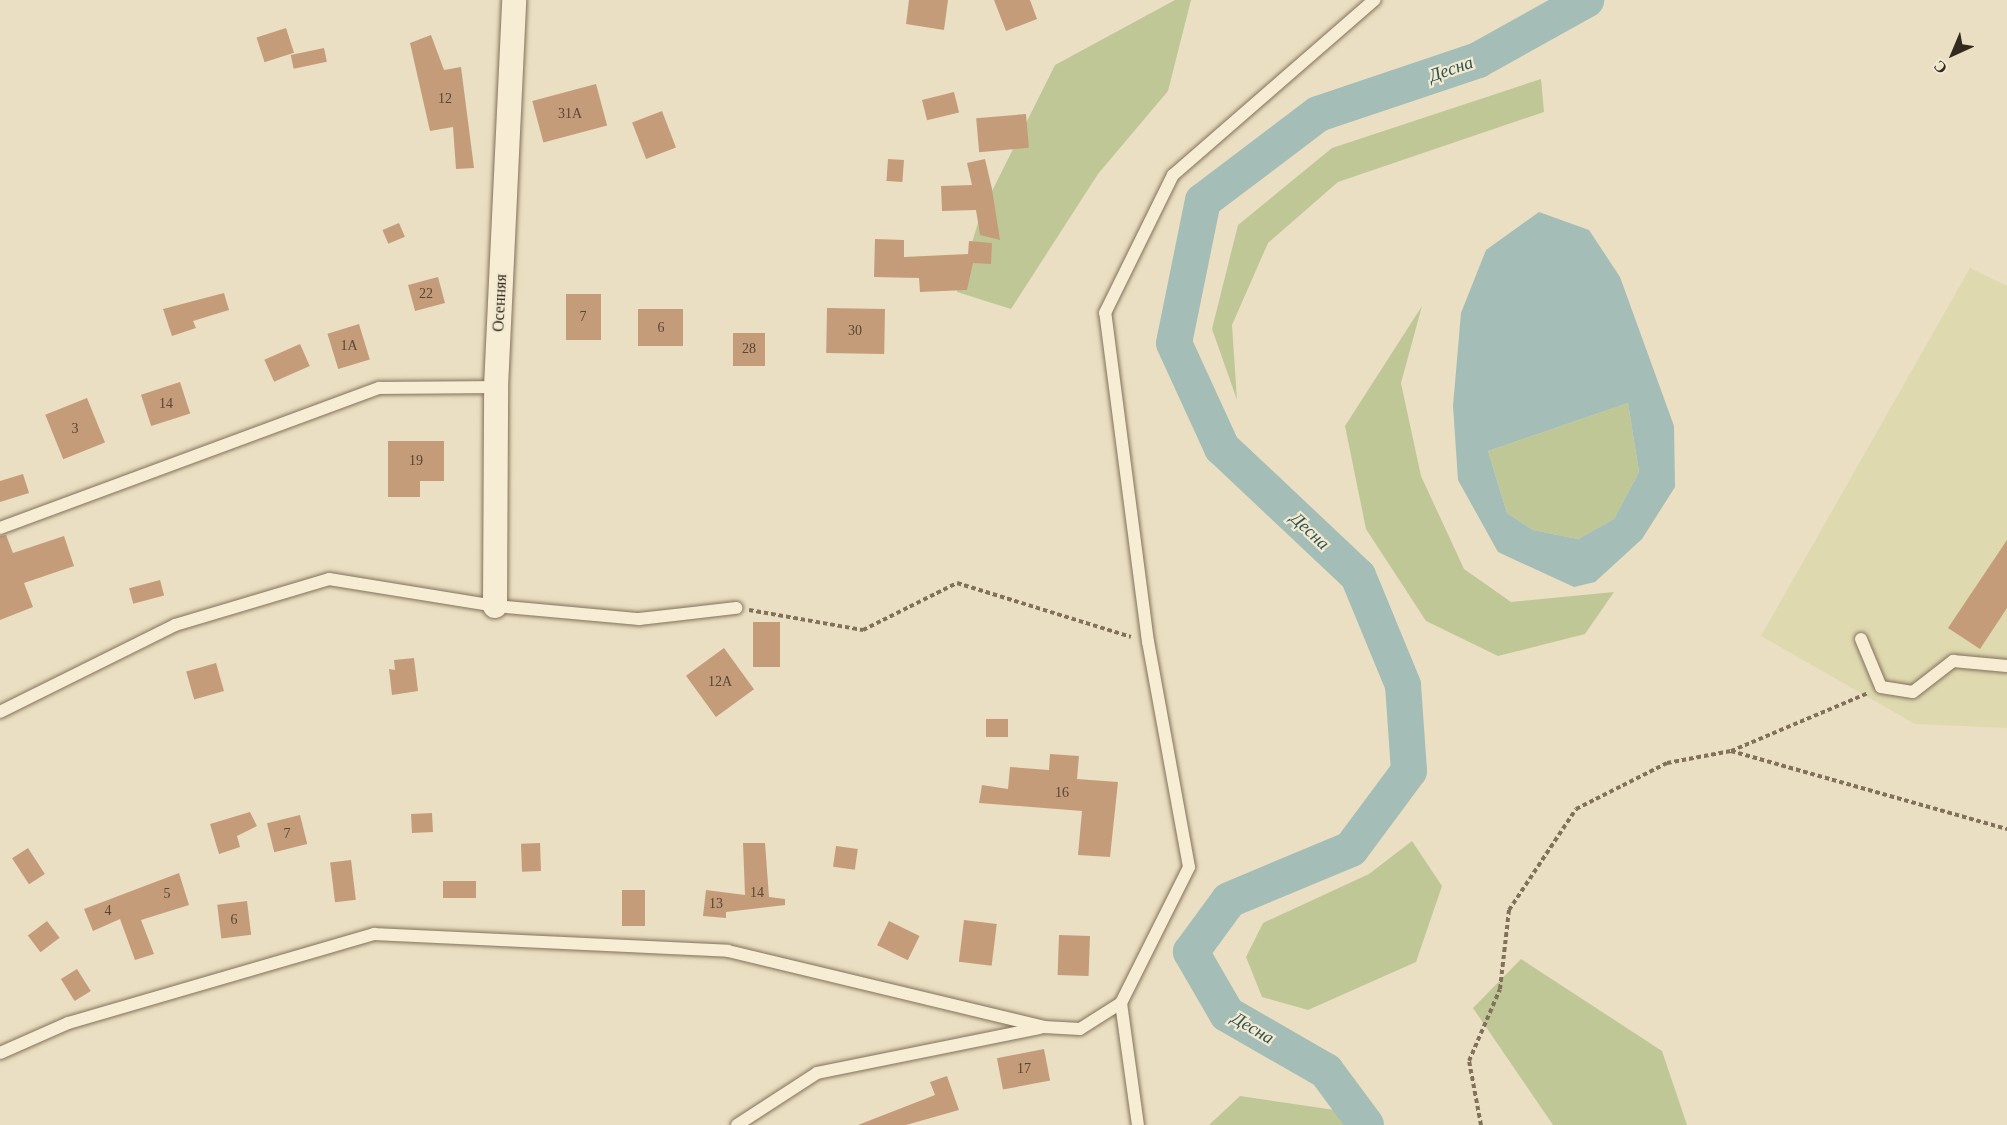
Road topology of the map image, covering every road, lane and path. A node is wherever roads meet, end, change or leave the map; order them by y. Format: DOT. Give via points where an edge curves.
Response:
graph roads {
  1 [pos="514,0"];
  2 [pos="1374,0"];
  3 [pos="496,387"];
  4 [pos="0,528"];
  5 [pos="495,606"];
  6 [pos="736,608"];
  7 [pos="1861,639"];
  8 [pos="1148,642"];
  9 [pos="2007,666"];
  10 [pos="1881,687"];
  11 [pos="0,712"];
  12 [pos="1731,751"];
  13 [pos="2007,829"];
  14 [pos="1121,1003"];
  15 [pos="1044,1027"];
  16 [pos="0,1053"];
  17 [pos="736,1125"];
  18 [pos="1138,1125"];
  19 [pos="1481,1125"];
  1 -- 3 [label="street, Осенняя"];
  2 -- 8 [label="lane" via="1173,175 1105,313"];
  3 -- 4 [label="lane" via="379,388"];
  3 -- 5 [label="street, Осенняя"];
  5 -- 6 [label="lane" via="639,619"];
  5 -- 11 [label="lane" via="329,579 176,625"];
  6 -- 8 [label="path" via="863,630 957,583"];
  7 -- 10 [label="lane"];
  8 -- 14 [label="lane" via="1189,867"];
  9 -- 10 [label="lane" via="1953,661 1913,692"];
  10 -- 12 [label="path"];
  12 -- 13 [label="path"];
  12 -- 19 [label="path" via="1667,763 1576,809 1509,910 1500,989 1469,1061"];
  14 -- 15 [label="lane" via="1080,1029"];
  14 -- 18 [label="lane"];
  15 -- 16 [label="lane" via="728,951 374,934 68,1023"];
  15 -- 17 [label="lane" via="817,1072"];
}
